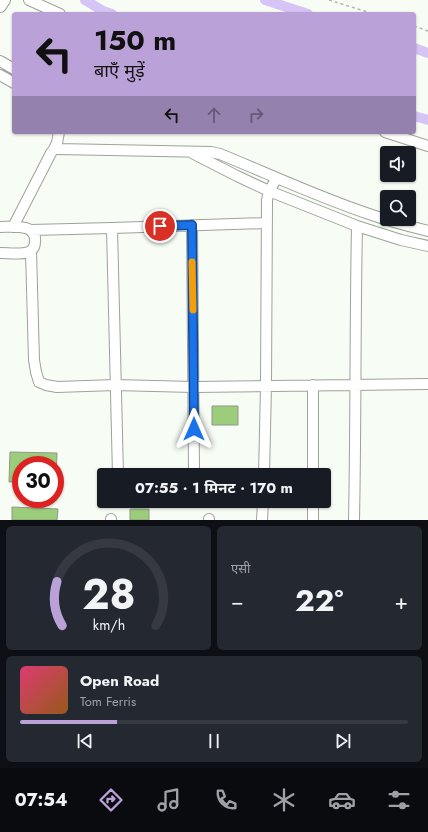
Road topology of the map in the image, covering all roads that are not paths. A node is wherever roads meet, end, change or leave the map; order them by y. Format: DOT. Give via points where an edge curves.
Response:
graph roads {
  1 [pos="4,0"];
  2 [pos="29,0"];
  3 [pos="0,6"];
  4 [pos="56,12"];
  5 [pos="0,61"];
  6 [pos="12,68"];
  7 [pos="0,75"];
  8 [pos="12,82"];
  9 [pos="59,134"];
  10 [pos="390,134"];
  11 [pos="428,146"];
  12 [pos="54,149"];
  13 [pos="190,152"];
  14 [pos="277,178"];
  15 [pos="269,191"];
  16 [pos="267,223"];
  17 [pos="192,225"];
  18 [pos="357,226"];
  19 [pos="0,227"];
  20 [pos="13,227"];
  21 [pos="112,228"];
  22 [pos="31,230"];
  23 [pos="428,231"];
  24 [pos="428,246"];
  25 [pos="31,251"];
  26 [pos="0,253"];
  27 [pos="356,384"];
  28 [pos="428,384"];
  29 [pos="115,385"];
  30 [pos="313,385"];
  31 [pos="266,386"];
  32 [pos="193,387"];
  33 [pos="118,468"];
  34 [pos="194,468"];
  35 [pos="264,468"];
  36 [pos="313,468"];
  37 [pos="263,508"];
  38 [pos="313,508"];
  39 [pos="262,520"];
  40 [pos="313,520"];
  41 [pos="354,520"];
  1 -- 3 [label="street"];
  2 -- 4 [label="street"];
  5 -- 6 [label="street"];
  7 -- 8 [label="street"];
  9 -- 12 [label="street"];
  10 -- 11 [label="street"];
  12 -- 13 [label="street"];
  12 -- 20 [label="street"];
  13 -- 14 [label="street" via="220,154"];
  13 -- 15 [label="street"];
  14 -- 15 [label="street"];
  14 -- 23 [label="street" via="368,214"];
  15 -- 16 [label="street"];
  15 -- 18 [label="street"];
  16 -- 17 [label="street"];
  16 -- 31 [label="street"];
  17 -- 21 [label="street"];
  17 -- 32 [label="street"];
  18 -- 24 [label="street"];
  18 -- 27 [label="street"];
  19 -- 20 [label="street"];
  20 -- 22 [label="street"];
  21 -- 22 [label="street"];
  21 -- 29 [label="street"];
  22 -- 25 [label="street" via="36,239"];
  25 -- 26 [label="street"];
  25 -- 29 [label="street" via="34,360 39,382 57,387"];
  27 -- 28 [label="street"];
  27 -- 30 [label="street"];
  27 -- 41 [label="street"];
  29 -- 32 [label="street"];
  29 -- 33 [label="street"];
  30 -- 31 [label="street"];
  30 -- 36 [label="street"];
  31 -- 32 [label="street"];
  31 -- 35 [label="street"];
  32 -- 34 [label="street"];
  37 -- 39 [label="street"];
  38 -- 40 [label="street"];
}
